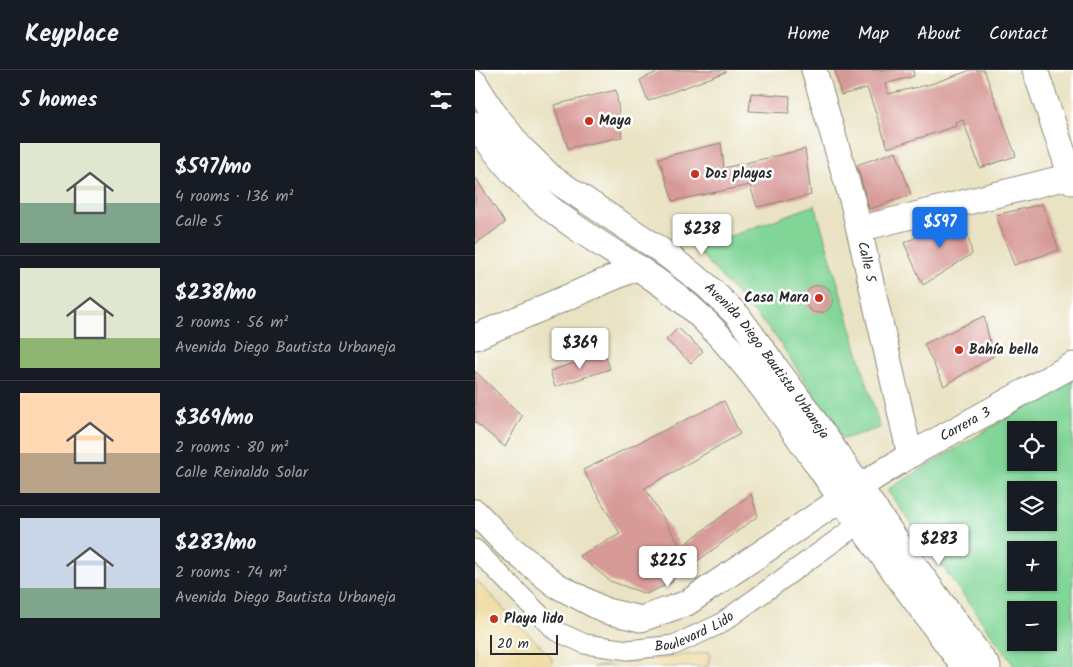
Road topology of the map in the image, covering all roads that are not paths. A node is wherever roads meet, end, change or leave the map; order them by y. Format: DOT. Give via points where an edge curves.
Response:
graph roads {
  1 [pos="814,70"];
  2 [pos="1035,70"];
  3 [pos="475,83"];
  4 [pos="475,124"];
  5 [pos="1072,179"];
  6 [pos="859,228"];
  7 [pos="638,267"];
  8 [pos="475,337"];
  9 [pos="1073,365"];
  10 [pos="910,455"];
  11 [pos="850,493"];
  12 [pos="475,512"];
  13 [pos="860,523"];
  14 [pos="475,549"];
  15 [pos="964,667"];
  16 [pos="988,667"];
  1 -- 6 [label="street, Calle 5"];
  2 -- 5 [label="street"];
  3 -- 11 [label="street, Avenida Diego Bautista Urbaneja" via="520,147 552,178 659,249 706,284 738,316 809,413"];
  4 -- 7 [label="street, Avenida Diego Bautista Urbaneja" via="502,161 539,199"];
  5 -- 6 [label="street"];
  6 -- 10 [label="street, Calle 5"];
  7 -- 8 [label="street"];
  7 -- 11 [label="street, Avenida Diego Bautista Urbaneja" via="682,298 736,354 817,463"];
  9 -- 10 [label="street, Carrera 3"];
  10 -- 11 [label="street, Carrera 3"];
  11 -- 12 [label="street, Boulevard Lido" via="687,603 641,619 606,612 555,585 508,546"];
  11 -- 13 [label="street, Avenida Diego Bautista Urbaneja"];
  11 -- 16 [label="street, Avenida Diego Bautista Urbaneja"];
  13 -- 14 [label="street, Boulevard Lido" via="720,624 674,645 628,650 585,644 555,631"];
  13 -- 15 [label="street, Avenida Diego Bautista Urbaneja"];
}
